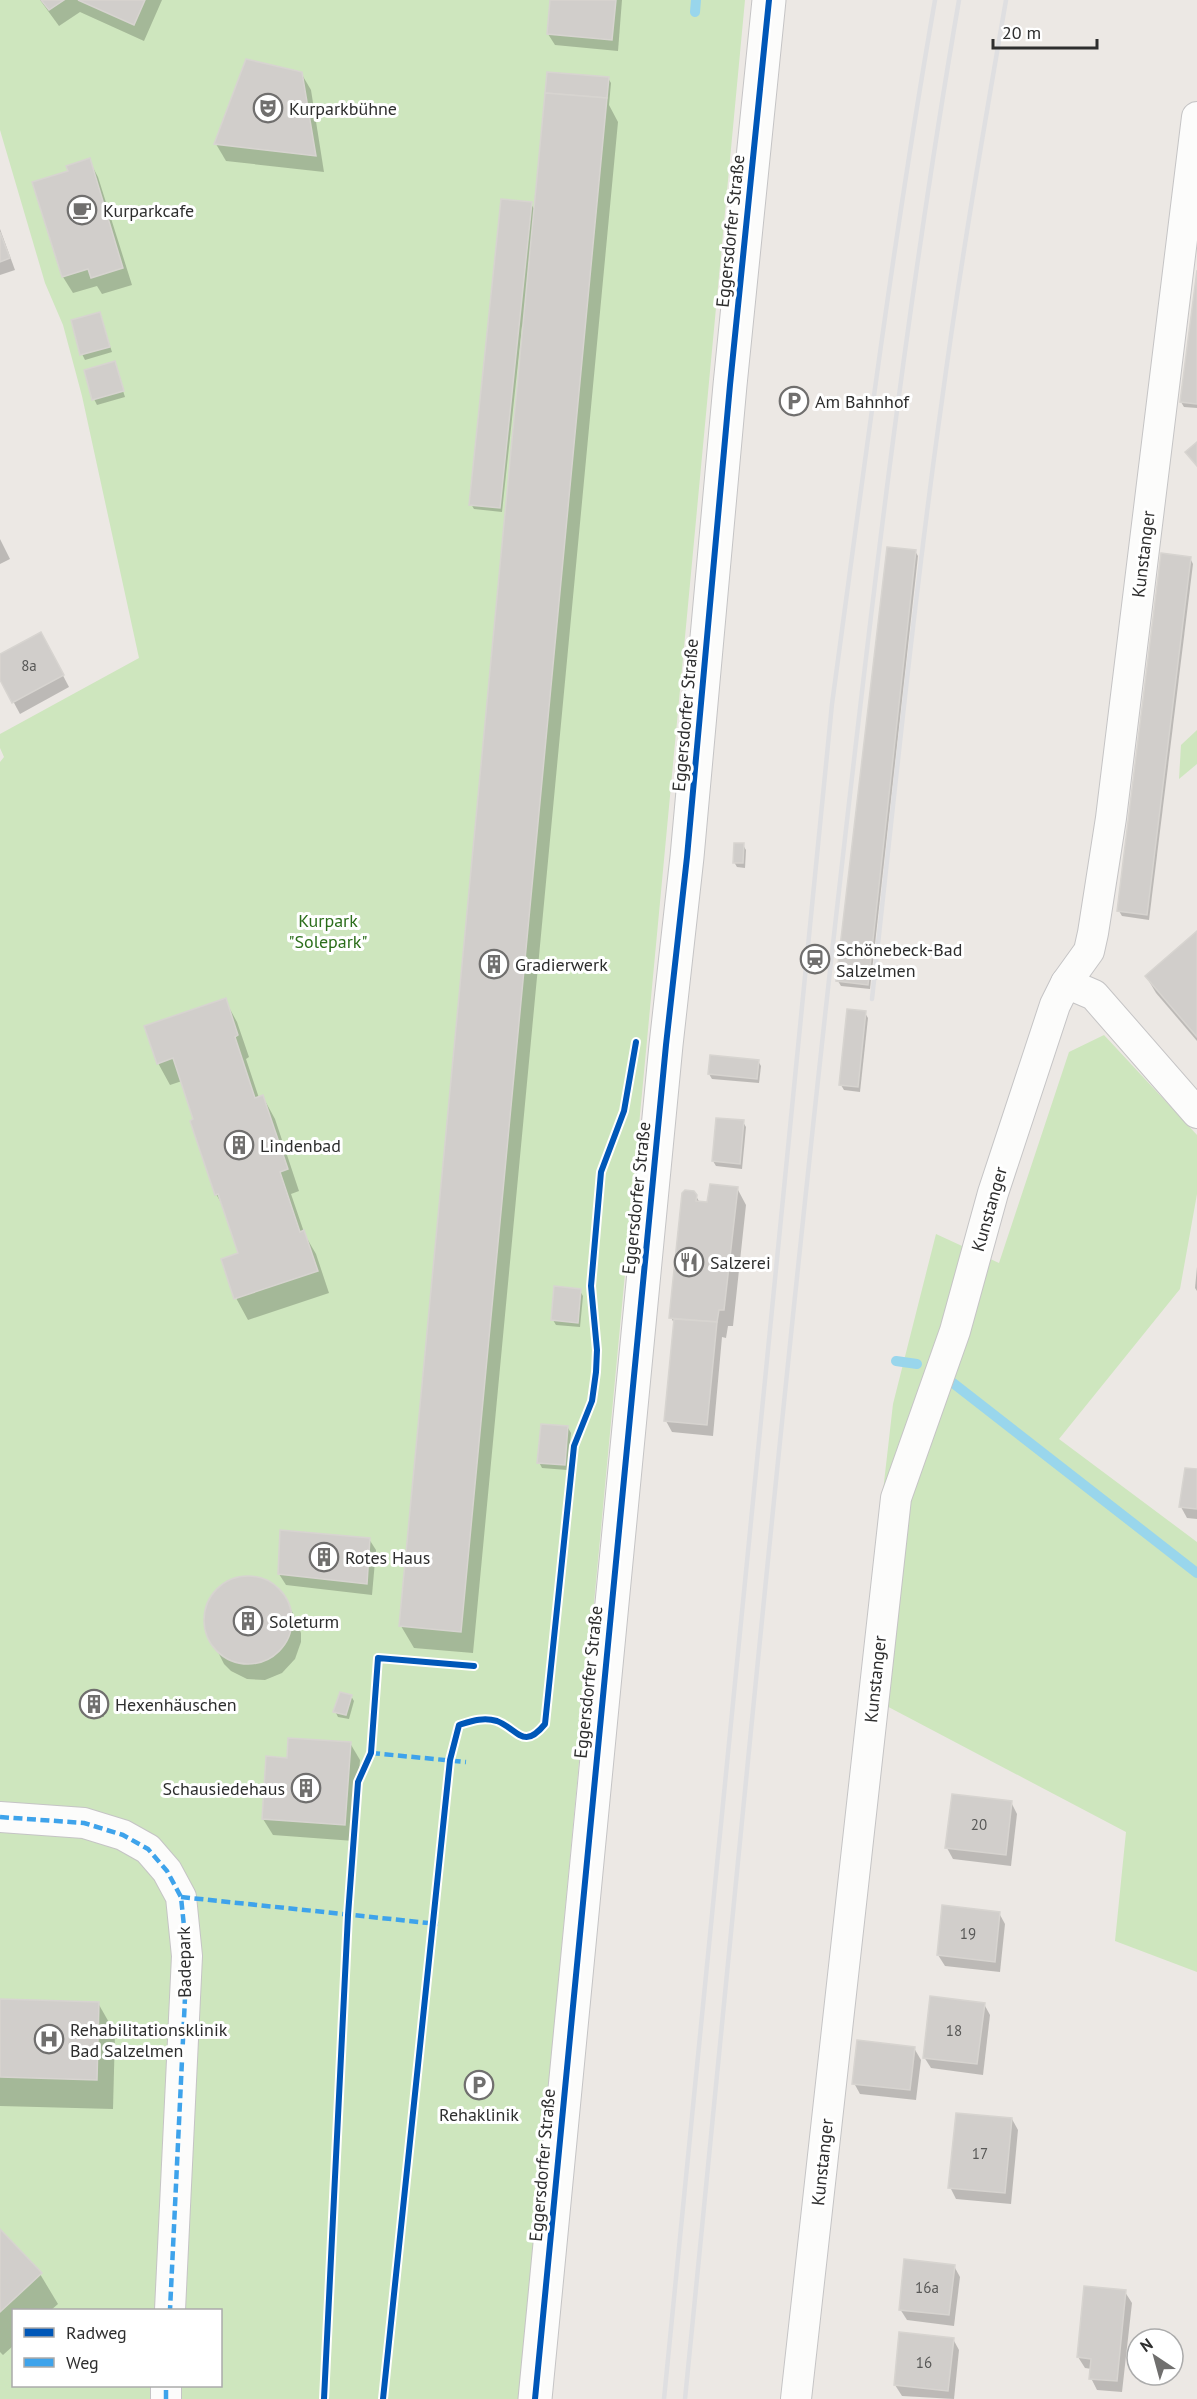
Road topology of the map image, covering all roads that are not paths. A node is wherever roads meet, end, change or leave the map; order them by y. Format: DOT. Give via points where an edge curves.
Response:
graph roads {
  1 [pos="768,0"];
  2 [pos="1197,117"];
  3 [pos="1066,983"];
  4 [pos="1197,1113"];
  5 [pos="0,1817"];
  6 [pos="170,2309"];
  7 [pos="535,2399"];
  8 [pos="796,2399"];
  1 -- 7 [label="street, Eggersdorfer Straße"];
  2 -- 3 [label="street, Kunstanger" via="1111,818 1089,951"];
  3 -- 4 [label="street" via="1094,995"];
  3 -- 8 [label="street, Kunstanger" via="1038,1053 993,1193 955,1331 896,1498"];
  5 -- 6 [label="street, Badepark" via="84,1823 123,1834 148,1849 167,1871 181,1897 187,1956"];
}
